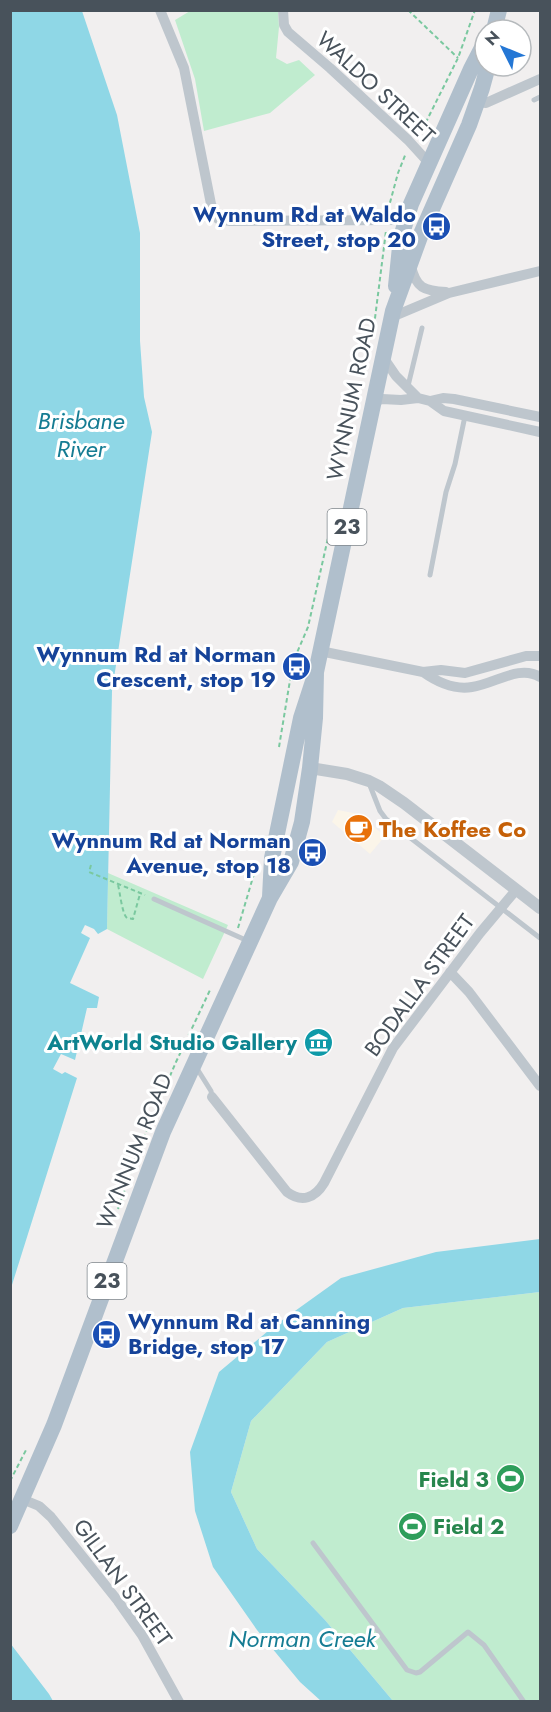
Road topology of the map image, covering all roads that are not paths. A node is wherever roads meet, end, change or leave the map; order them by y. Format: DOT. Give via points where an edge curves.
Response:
graph roads {
  1 [pos="160,10"];
  2 [pos="284,10"];
  3 [pos="473,67"];
  4 [pos="484,78"];
  5 [pos="540,79"];
  6 [pos="540,97"];
  7 [pos="534,100"];
  8 [pos="477,102"];
  9 [pos="447,121"];
  10 [pos="428,162"];
  11 [pos="436,199"];
  12 [pos="405,220"];
  13 [pos="410,264"];
  14 [pos="540,271"];
  15 [pos="449,293"];
  16 [pos="393,314"];
  17 [pos="422,328"];
  18 [pos="383,357"];
  19 [pos="407,388"];
  20 [pos="417,398"];
  21 [pos="430,401"];
  22 [pos="373,402"];
  23 [pos="465,416"];
  24 [pos="540,417"];
  25 [pos="540,432"];
  26 [pos="430,575"];
  27 [pos="320,651"];
  28 [pos="540,656"];
  29 [pos="316,672"];
  30 [pos="423,672"];
  31 [pos="540,677"];
  32 [pos="292,765"];
  33 [pos="310,768"];
  34 [pos="369,781"];
  35 [pos="516,890"];
  36 [pos="153,898"];
  37 [pos="270,898"];
  38 [pos="500,908"];
  39 [pos="540,908"];
  40 [pos="540,938"];
  41 [pos="251,942"];
  42 [pos="450,972"];
  43 [pos="193,1064"];
  44 [pos="540,1086"];
  45 [pos="212,1097"];
  46 [pos="22,1499"];
  47 [pos="10,1526"];
  48 [pos="313,1543"];
  49 [pos="179,1701"];
  50 [pos="524,1701"];
  1 -- 12 [label="street" via="184,68 211,204 218,219"];
  2 -- 10 [label="street, WALDO STREET" via="288,32"];
  3 -- 9 [label="main road, WYNNUM ROAD / 23"];
  4 -- 8 [label="main road, WYNNUM ROAD / 23"];
  5 -- 8 [label="street" via="486,103"];
  6 -- 7 [label="lane"];
  8 -- 9 [label="main road" via="468,100"];
  8 -- 11 [label="main road, WYNNUM ROAD / 23"];
  9 -- 10 [label="main road, WYNNUM ROAD / 23"];
  10 -- 12 [label="main road, WYNNUM ROAD / 23"];
  11 -- 12 [label="main road" via="416,218"];
  11 -- 13 [label="main road, WYNNUM ROAD / 23"];
  12 -- 16 [label="main road, WYNNUM ROAD / 23"];
  13 -- 15 [label="street" via="424,289"];
  13 -- 16 [label="main road, WYNNUM ROAD / 23"];
  14 -- 15 [label="street"];
  15 -- 16 [label="street"];
  16 -- 18 [label="main road, WYNNUM ROAD / 23"];
  17 -- 19 [label="lane"];
  18 -- 19 [label="street"];
  18 -- 22 [label="main road, WYNNUM ROAD / 23"];
  19 -- 20 [label="street"];
  20 -- 21 [label="street"];
  20 -- 22 [label="street"];
  21 -- 23 [label="street" via="441,410"];
  21 -- 24 [label="street" via="454,399"];
  22 -- 27 [label="main road, WYNNUM ROAD / 23"];
  23 -- 25 [label="street"];
  23 -- 26 [label="lane"];
  27 -- 29 [label="main road, WYNNUM ROAD / 23"];
  27 -- 30 [label="street"];
  28 -- 30 [label="street" via="465,672"];
  29 -- 32 [label="main road, WYNNUM ROAD / 23" via="301,718"];
  29 -- 33 [label="main road, WYNNUM ROAD / 23"];
  30 -- 31 [label="street" via="438,681 466,688 524,672"];
  32 -- 33 [label="main road"];
  32 -- 37 [label="main road, WYNNUM ROAD / 23" via="272,858"];
  33 -- 34 [label="street"];
  33 -- 37 [label="main road, WYNNUM ROAD / 23" via="295,852"];
  34 -- 35 [label="street" via="404,803"];
  34 -- 38 [label="lane" via="386,819"];
  35 -- 38 [label="street, BODALLA STREET"];
  35 -- 39 [label="street"];
  36 -- 41 [label="lane"];
  37 -- 41 [label="main road, WYNNUM ROAD / 23"];
  38 -- 40 [label="lane"];
  38 -- 42 [label="street, BODALLA STREET"];
  41 -- 43 [label="main road, WYNNUM ROAD / 23"];
  42 -- 44 [label="street"];
  42 -- 45 [label="street, BODALLA STREET" via="393,1048 323,1186 314,1195 300,1198 287,1192"];
  43 -- 45 [label="lane, BODALLA STREET"];
  43 -- 46 [label="main road, WYNNUM ROAD / 23" via="163,1132 54,1425"];
  46 -- 47 [label="main road, WYNNUM ROAD / 23"];
  46 -- 49 [label="street, GILLAN STREET" via="39,1506 51,1517 118,1601"];
  48 -- 50 [label="lane" via="407,1670 420,1672 468,1632 484,1645"];
}
